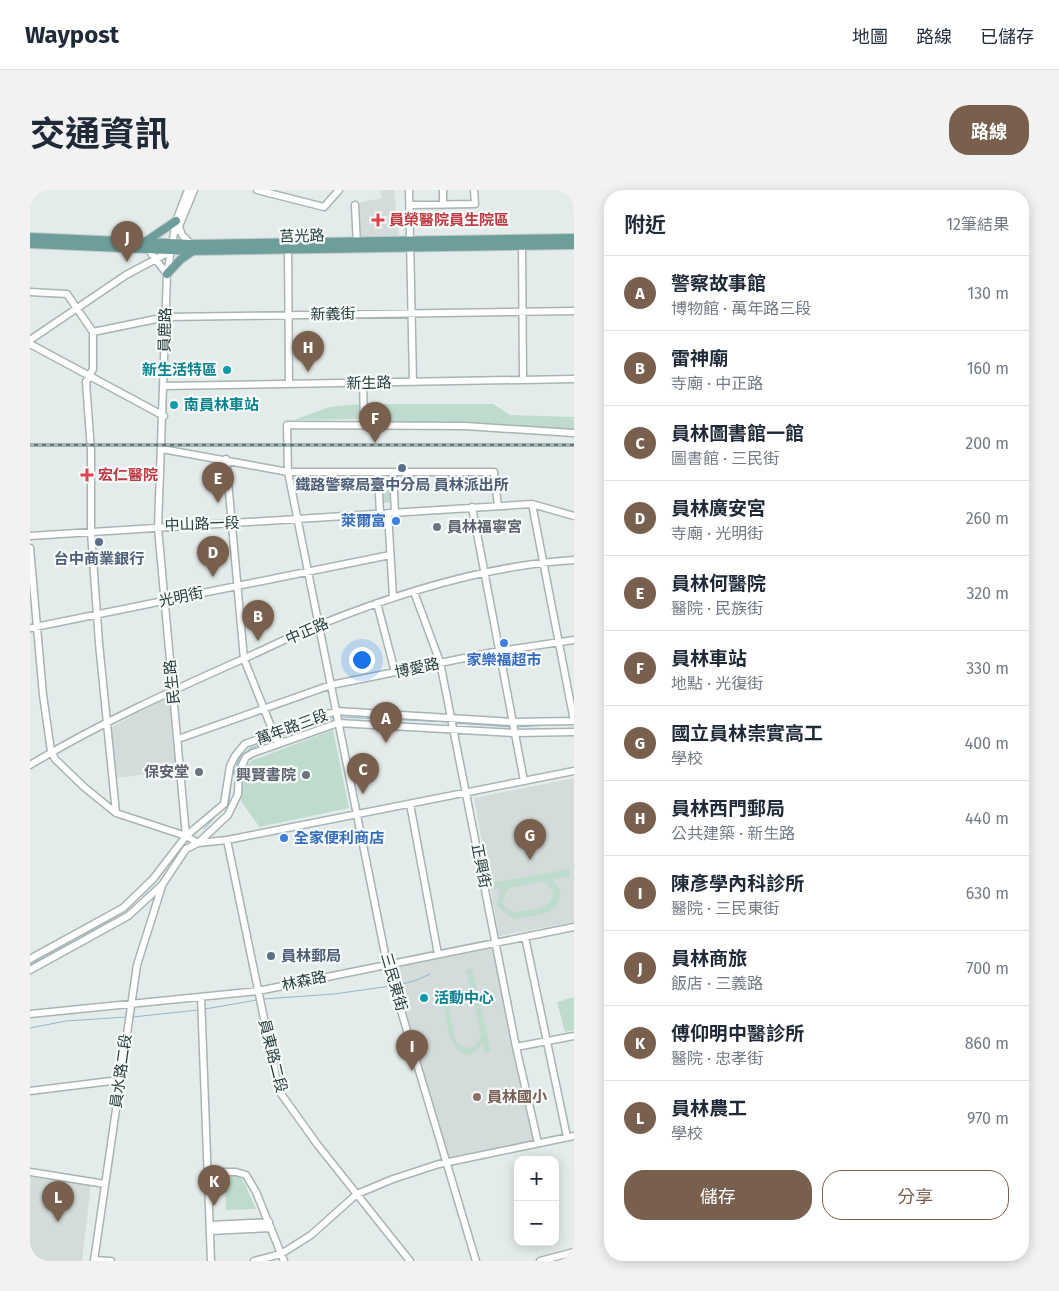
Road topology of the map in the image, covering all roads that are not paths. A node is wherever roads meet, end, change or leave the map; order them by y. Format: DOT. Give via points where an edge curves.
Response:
graph roads {
  1 [pos="188,190"];
  2 [pos="194,190"];
  3 [pos="257,190"];
  4 [pos="339,190"];
  5 [pos="409,190"];
  6 [pos="443,190"];
  7 [pos="474,190"];
  8 [pos="355,205"];
  9 [pos="410,205"];
  10 [pos="443,205"];
  11 [pos="177,224"];
  12 [pos="30,237"];
  13 [pos="574,238"];
  14 [pos="522,243"];
  15 [pos="30,244"];
  16 [pos="411,244"];
  17 [pos="574,244"];
  18 [pos="146,245"];
  19 [pos="357,245"];
  20 [pos="171,247"];
  21 [pos="288,247"];
  22 [pos="192,248"];
  23 [pos="156,258"];
  24 [pos="167,274"];
  25 [pos="30,292"];
  26 [pos="77,309"];
  27 [pos="574,311"];
  28 [pos="412,312"];
  29 [pos="523,312"];
  30 [pos="288,315"];
  31 [pos="166,317"];
  32 [pos="93,332"];
  33 [pos="30,340"];
  34 [pos="30,344"];
  35 [pos="90,376"];
  36 [pos="574,379"];
  37 [pos="522,380"];
  38 [pos="413,382"];
  39 [pos="363,383"];
  40 [pos="289,384"];
  41 [pos="164,386"];
  42 [pos="164,416"];
  43 [pos="364,424"];
  44 [pos="574,433"];
  45 [pos="162,449"];
  46 [pos="226,459"];
  47 [pos="288,472"];
  48 [pos="378,473"];
  49 [pos="393,473"];
  50 [pos="532,504"];
  51 [pos="498,506"];
  52 [pos="472,508"];
  53 [pos="392,513"];
  54 [pos="380,514"];
  55 [pos="574,516"];
  56 [pos="298,519"];
  57 [pos="231,523"];
  58 [pos="158,528"];
  59 [pos="91,532"];
  60 [pos="30,536"];
  61 [pos="30,548"];
  62 [pos="390,555"];
  63 [pos="574,560"];
  64 [pos="542,562"];
  65 [pos="307,572"];
  66 [pos="484,574"];
  67 [pos="237,585"];
  68 [pos="414,592"];
  69 [pos="393,597"];
  70 [pos="163,600"];
  71 [pos="377,603"];
  72 [pos="96,614"];
  73 [pos="318,625"];
  74 [pos="33,627"];
  75 [pos="574,640"];
  76 [pos="558,641"];
  77 [pos="499,651"];
  78 [pos="244,659"];
  79 [pos="440,662"];
  80 [pos="395,672"];
  81 [pos="331,685"];
  82 [pos="173,690"];
  83 [pos="264,708"];
  84 [pos="336,711"];
  85 [pos="452,718"];
  86 [pos="574,721"];
  87 [pos="512,722"];
  88 [pos="338,723"];
  89 [pos="106,724"];
  90 [pos="454,729"];
  91 [pos="574,732"];
  92 [pos="514,733"];
  93 [pos="274,734"];
  94 [pos="178,739"];
  95 [pos="278,744"];
  96 [pos="51,751"];
  97 [pos="30,765"];
  98 [pos="574,771"];
  99 [pos="524,781"];
  100 [pos="466,792"];
  101 [pos="410,804"];
  102 [pos="116,813"];
  103 [pos="357,814"];
  104 [pos="186,836"];
  105 [pos="227,840"];
  106 [pos="198,843"];
  107 [pos="162,885"];
  108 [pos="142,905"];
  109 [pos="154,910"];
  110 [pos="574,927"];
  111 [pos="524,937"];
  112 [pos="496,943"];
  113 [pos="438,954"];
  114 [pos="30,959"];
  115 [pos="387,964"];
  116 [pos="30,970"];
  117 [pos="258,991"];
  118 [pos="201,997"];
  119 [pos="131,1005"];
  120 [pos="30,1014"];
  121 [pos="574,1036"];
  122 [pos="546,1042"];
  123 [pos="516,1047"];
  124 [pos="120,1084"];
  125 [pos="30,1091"];
  126 [pos="574,1136"];
  127 [pos="567,1138"];
  128 [pos="538,1143"];
  129 [pos="446,1163"];
  130 [pos="30,1172"];
  131 [pos="207,1172"];
  132 [pos="105,1184"];
  133 [pos="357,1194"];
  134 [pos="270,1225"];
  135 [pos="210,1228"];
  136 [pos="574,1252"];
  137 [pos="281,1254"];
  138 [pos="94,1260"];
  139 [pos="111,1261"];
  140 [pos="211,1261"];
  141 [pos="254,1261"];
  142 [pos="284,1261"];
  143 [pos="410,1261"];
  144 [pos="476,1261"];
  145 [pos="540,1261"];
  1 -- 11 [label="street, 員鹿路"];
  2 -- 11 [label="street, 員鹿路"];
  3 -- 4 [label="street" via="324,207"];
  5 -- 9 [label="street"];
  6 -- 10 [label="street"];
  7 -- 10 [label="street" via="475,204"];
  8 -- 19 [label="street"];
  9 -- 10 [label="street"];
  9 -- 16 [label="street"];
  11 -- 18 [label="main road"];
  11 -- 20 [label="street, 員鹿路"];
  11 -- 22 [label="street"];
  12 -- 18 [label="main road, 莒光路"];
  13 -- 14 [label="main road, 莒光路"];
  14 -- 16 [label="main road, 莒光路"];
  14 -- 17 [label="main road, 莒光路"];
  14 -- 29 [label="street"];
  15 -- 18 [label="main road, 莒光路"];
  16 -- 19 [label="main road, 莒光路"];
  16 -- 28 [label="street"];
  18 -- 20 [label="main road, 莒光路"];
  18 -- 23 [label="street"];
  19 -- 21 [label="main road, 莒光路"];
  20 -- 22 [label="main road, 莒光路"];
  20 -- 23 [label="street"];
  20 -- 24 [label="street, 員鹿路"];
  21 -- 22 [label="main road, 莒光路"];
  21 -- 30 [label="street"];
  22 -- 24 [label="main road"];
  23 -- 24 [label="street"];
  23 -- 26 [label="street"];
  24 -- 31 [label="street, 員鹿路"];
  25 -- 26 [label="street" via="67,294"];
  26 -- 32 [label="street"];
  26 -- 33 [label="street"];
  27 -- 29 [label="street, 新義街"];
  28 -- 29 [label="street, 新義街"];
  28 -- 30 [label="street, 新義街"];
  28 -- 38 [label="street"];
  29 -- 37 [label="street"];
  30 -- 31 [label="street, 新義街"];
  30 -- 40 [label="street"];
  31 -- 32 [label="street, 新義街"];
  31 -- 41 [label="street, 員鹿路"];
  32 -- 35 [label="street" via="94,369"];
  34 -- 35 [label="street"];
  35 -- 42 [label="street"];
  35 -- 59 [label="street" via="86,382 91,451"];
  36 -- 37 [label="street, 新生路"];
  37 -- 38 [label="street, 新生路"];
  38 -- 39 [label="street, 新生路"];
  39 -- 40 [label="street, 新生路"];
  39 -- 43 [label="street"];
  40 -- 41 [label="street, 新生路"];
  41 -- 42 [label="street, 員鹿路"];
  42 -- 45 [label="street, 中山路一段"];
  43 -- 44 [label="street"];
  43 -- 47 [label="street, 三民東街" via="287,425"];
  45 -- 46 [label="street"];
  45 -- 58 [label="street, 中山路一段"];
  46 -- 47 [label="street"];
  46 -- 57 [label="street"];
  47 -- 48 [label="street"];
  47 -- 56 [label="street, 三民東街"];
  48 -- 49 [label="street"];
  48 -- 54 [label="street"];
  49 -- 51 [label="street" via="494,472"];
  49 -- 53 [label="street"];
  50 -- 51 [label="street, 中山路一段"];
  50 -- 55 [label="street, 中山路一段"];
  50 -- 64 [label="street"];
  51 -- 52 [label="street, 中山路一段"];
  52 -- 53 [label="street, 中山路一段"];
  52 -- 66 [label="street"];
  53 -- 54 [label="street, 中山路一段"];
  53 -- 62 [label="street"];
  54 -- 56 [label="street, 中山路一段"];
  56 -- 57 [label="street, 中山路一段"];
  56 -- 65 [label="street, 三民東街"];
  57 -- 58 [label="street, 中山路一段"];
  57 -- 67 [label="street"];
  58 -- 59 [label="street"];
  58 -- 70 [label="street, 民生路"];
  59 -- 60 [label="street"];
  59 -- 72 [label="street"];
  61 -- 74 [label="street"];
  62 -- 65 [label="street, 光明街"];
  62 -- 69 [label="street"];
  63 -- 64 [label="street, 中正路"];
  64 -- 66 [label="street, 中正路"];
  64 -- 76 [label="street"];
  65 -- 67 [label="street, 光明街"];
  65 -- 73 [label="street, 三民東街"];
  66 -- 68 [label="street, 中正路"];
  66 -- 77 [label="street"];
  67 -- 70 [label="street, 光明街"];
  67 -- 78 [label="street"];
  68 -- 69 [label="street, 中正路"];
  68 -- 79 [label="street, 正興街"];
  69 -- 71 [label="street, 中正路"];
  70 -- 72 [label="street, 光明街"];
  70 -- 82 [label="street, 民生路"];
  71 -- 73 [label="street, 中正路"];
  71 -- 80 [label="street"];
  72 -- 74 [label="street, 光明街"];
  72 -- 89 [label="street"];
  73 -- 78 [label="street, 中正路"];
  73 -- 81 [label="street, 三民東街"];
  74 -- 96 [label="street"];
  75 -- 76 [label="street, 博愛路"];
  76 -- 77 [label="street, 博愛路"];
  76 -- 86 [label="street"];
  77 -- 79 [label="street, 博愛路"];
  77 -- 87 [label="street"];
  78 -- 82 [label="street, 中正路"];
  78 -- 83 [label="street"];
  79 -- 80 [label="street, 博愛路"];
  79 -- 85 [label="street, 正興街"];
  80 -- 81 [label="street, 博愛路"];
  81 -- 83 [label="street, 博愛路"];
  81 -- 84 [label="street, 三民東街"];
  82 -- 89 [label="street, 中正路"];
  82 -- 94 [label="street, 民生路"];
  83 -- 93 [label="street"];
  83 -- 94 [label="street, 博愛路"];
  84 -- 85 [label="street, 萬年路三段"];
  84 -- 88 [label="street, 三民東街"];
  84 -- 93 [label="street, 萬年路三段"];
  85 -- 87 [label="street, 萬年路三段"];
  85 -- 90 [label="street, 正興街"];
  86 -- 87 [label="street, 萬年路三段"];
  87 -- 92 [label="street"];
  88 -- 90 [label="street, 萬年路三段"];
  88 -- 95 [label="street, 萬年路三段"];
  88 -- 103 [label="street, 三民東街"];
  89 -- 96 [label="street, 中正路"];
  89 -- 102 [label="street"];
  90 -- 92 [label="street, 萬年路三段"];
  90 -- 100 [label="street, 正興街"];
  91 -- 92 [label="street, 萬年路三段"];
  92 -- 99 [label="street"];
  93 -- 95 [label="street"];
  93 -- 104 [label="street, 萬年路三段" via="239,749 230,766 224,804"];
  94 -- 104 [label="street, 民生路"];
  95 -- 106 [label="street, 萬年路三段" via="246,757 239,771 234,806"];
  96 -- 97 [label="street, 中正路"];
  96 -- 102 [label="street" via="84,787"];
  98 -- 99 [label="street"];
  99 -- 100 [label="street"];
  100 -- 101 [label="street"];
  100 -- 112 [label="street, 正興街"];
  101 -- 103 [label="street"];
  101 -- 113 [label="street"];
  102 -- 104 [label="street"];
  103 -- 105 [label="street"];
  103 -- 115 [label="street, 三民東街"];
  104 -- 106 [label="street"];
  104 -- 114 [label="street, 萬年路三段" via="153,879 123,908"];
  105 -- 106 [label="street"];
  105 -- 117 [label="street, 員東路二段"];
  106 -- 107 [label="street" via="186,849"];
  107 -- 108 [label="street"];
  107 -- 109 [label="street, 員水路二段"];
  108 -- 109 [label="street"];
  108 -- 116 [label="street"];
  109 -- 119 [label="street, 員水路二段" via="137,966"];
  110 -- 111 [label="street, 林森路"];
  111 -- 112 [label="street, 林森路"];
  111 -- 122 [label="street"];
  112 -- 113 [label="street, 林森路"];
  112 -- 123 [label="street, 正興街"];
  113 -- 115 [label="street, 林森路"];
  115 -- 117 [label="street, 林森路"];
  115 -- 129 [label="street, 三民東街"];
  117 -- 118 [label="street, 林森路"];
  117 -- 133 [label="street, 員東路二段" via="279,1091"];
  118 -- 119 [label="street, 林森路"];
  118 -- 131 [label="street"];
  119 -- 120 [label="street, 林森路"];
  119 -- 124 [label="street, 員水路二段"];
  121 -- 122 [label="street"];
  122 -- 123 [label="street"];
  122 -- 127 [label="street"];
  123 -- 128 [label="street, 正興街"];
  124 -- 125 [label="street" via="111,1082"];
  124 -- 132 [label="street, 員水路二段"];
  126 -- 127 [label="street"];
  127 -- 128 [label="street"];
  128 -- 129 [label="street"];
  129 -- 133 [label="street" via="412,1172"];
  129 -- 144 [label="street, 三民東街"];
  130 -- 132 [label="street"];
  131 -- 134 [label="street" via="246,1175"];
  131 -- 135 [label="street"];
  132 -- 138 [label="street, 員水路二段"];
  133 -- 137 [label="street" via="311,1235"];
  133 -- 143 [label="street, 員東路二段"];
  134 -- 135 [label="street"];
  134 -- 137 [label="street"];
  135 -- 140 [label="street"];
  136 -- 145 [label="street"];
  137 -- 141 [label="street"];
  137 -- 142 [label="street"];
  138 -- 139 [label="street"];
}
